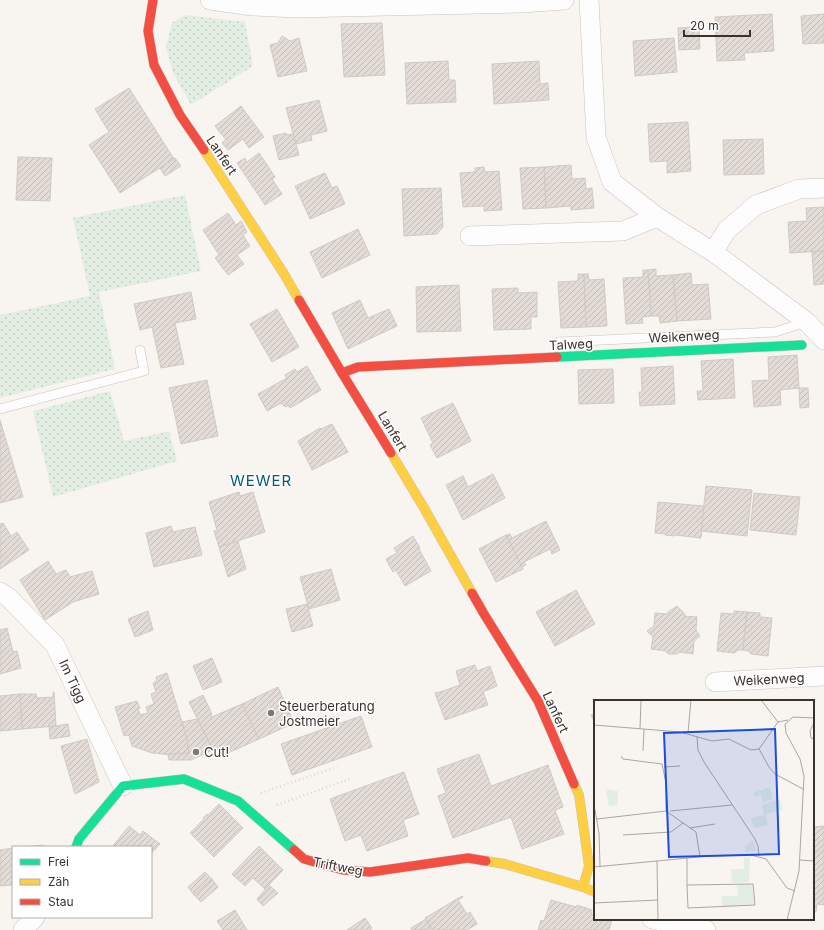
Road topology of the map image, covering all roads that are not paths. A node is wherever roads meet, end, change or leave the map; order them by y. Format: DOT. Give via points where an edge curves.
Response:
graph roads {
  1 [pos="153,0"];
  2 [pos="210,0"];
  3 [pos="564,0"];
  4 [pos="589,0"];
  5 [pos="824,188"];
  6 [pos="657,217"];
  7 [pos="470,236"];
  8 [pos="713,252"];
  9 [pos="807,322"];
  10 [pos="824,340"];
  11 [pos="559,342"];
  12 [pos="802,346"];
  13 [pos="140,350"];
  14 [pos="342,372"];
  15 [pos="0,409"];
  16 [pos="0,592"];
  17 [pos="824,676"];
  18 [pos="715,682"];
  19 [pos="123,786"];
  20 [pos="77,843"];
  21 [pos="583,887"];
  22 [pos="594,892"];
  23 [pos="34,918"];
  24 [pos="652,920"];
  25 [pos="657,920"];
  26 [pos="23,930"];
  27 [pos="649,930"];
  28 [pos="706,930"];
  1 -- 14 [label="street, Lanfert" via="148,31 154,65 176,109 284,274"];
  2 -- 3 [label="street" via="252,6 296,8"];
  4 -- 6 [label="street" via="596,137 612,182"];
  5 -- 8 [label="street" via="799,189 756,206 727,230"];
  6 -- 7 [label="street" via="623,231"];
  6 -- 8 [label="street"];
  8 -- 9 [label="street"];
  9 -- 10 [label="street"];
  9 -- 11 [label="lane, Weikenweg" via="775,332"];
  12 -- 14 [label="street, Talweg" via="358,367"];
  13 -- 15 [label="lane" via="144,371"];
  14 -- 21 [label="street, Lanfert" via="538,701 579,795 589,866"];
  16 -- 19 [label="street, Im Tigg" via="55,644"];
  17 -- 18 [label="street, Weikenweg"];
  19 -- 20 [label="street"];
  19 -- 21 [label="street, Triftweg" via="184,779 238,801 304,859 343,870 370,872 468,858 505,864"];
  21 -- 22 [label="street, Triftweg"];
  23 -- 26 [label="street"];
  24 -- 27 [label="street"];
  25 -- 28 [label="street"];
}
